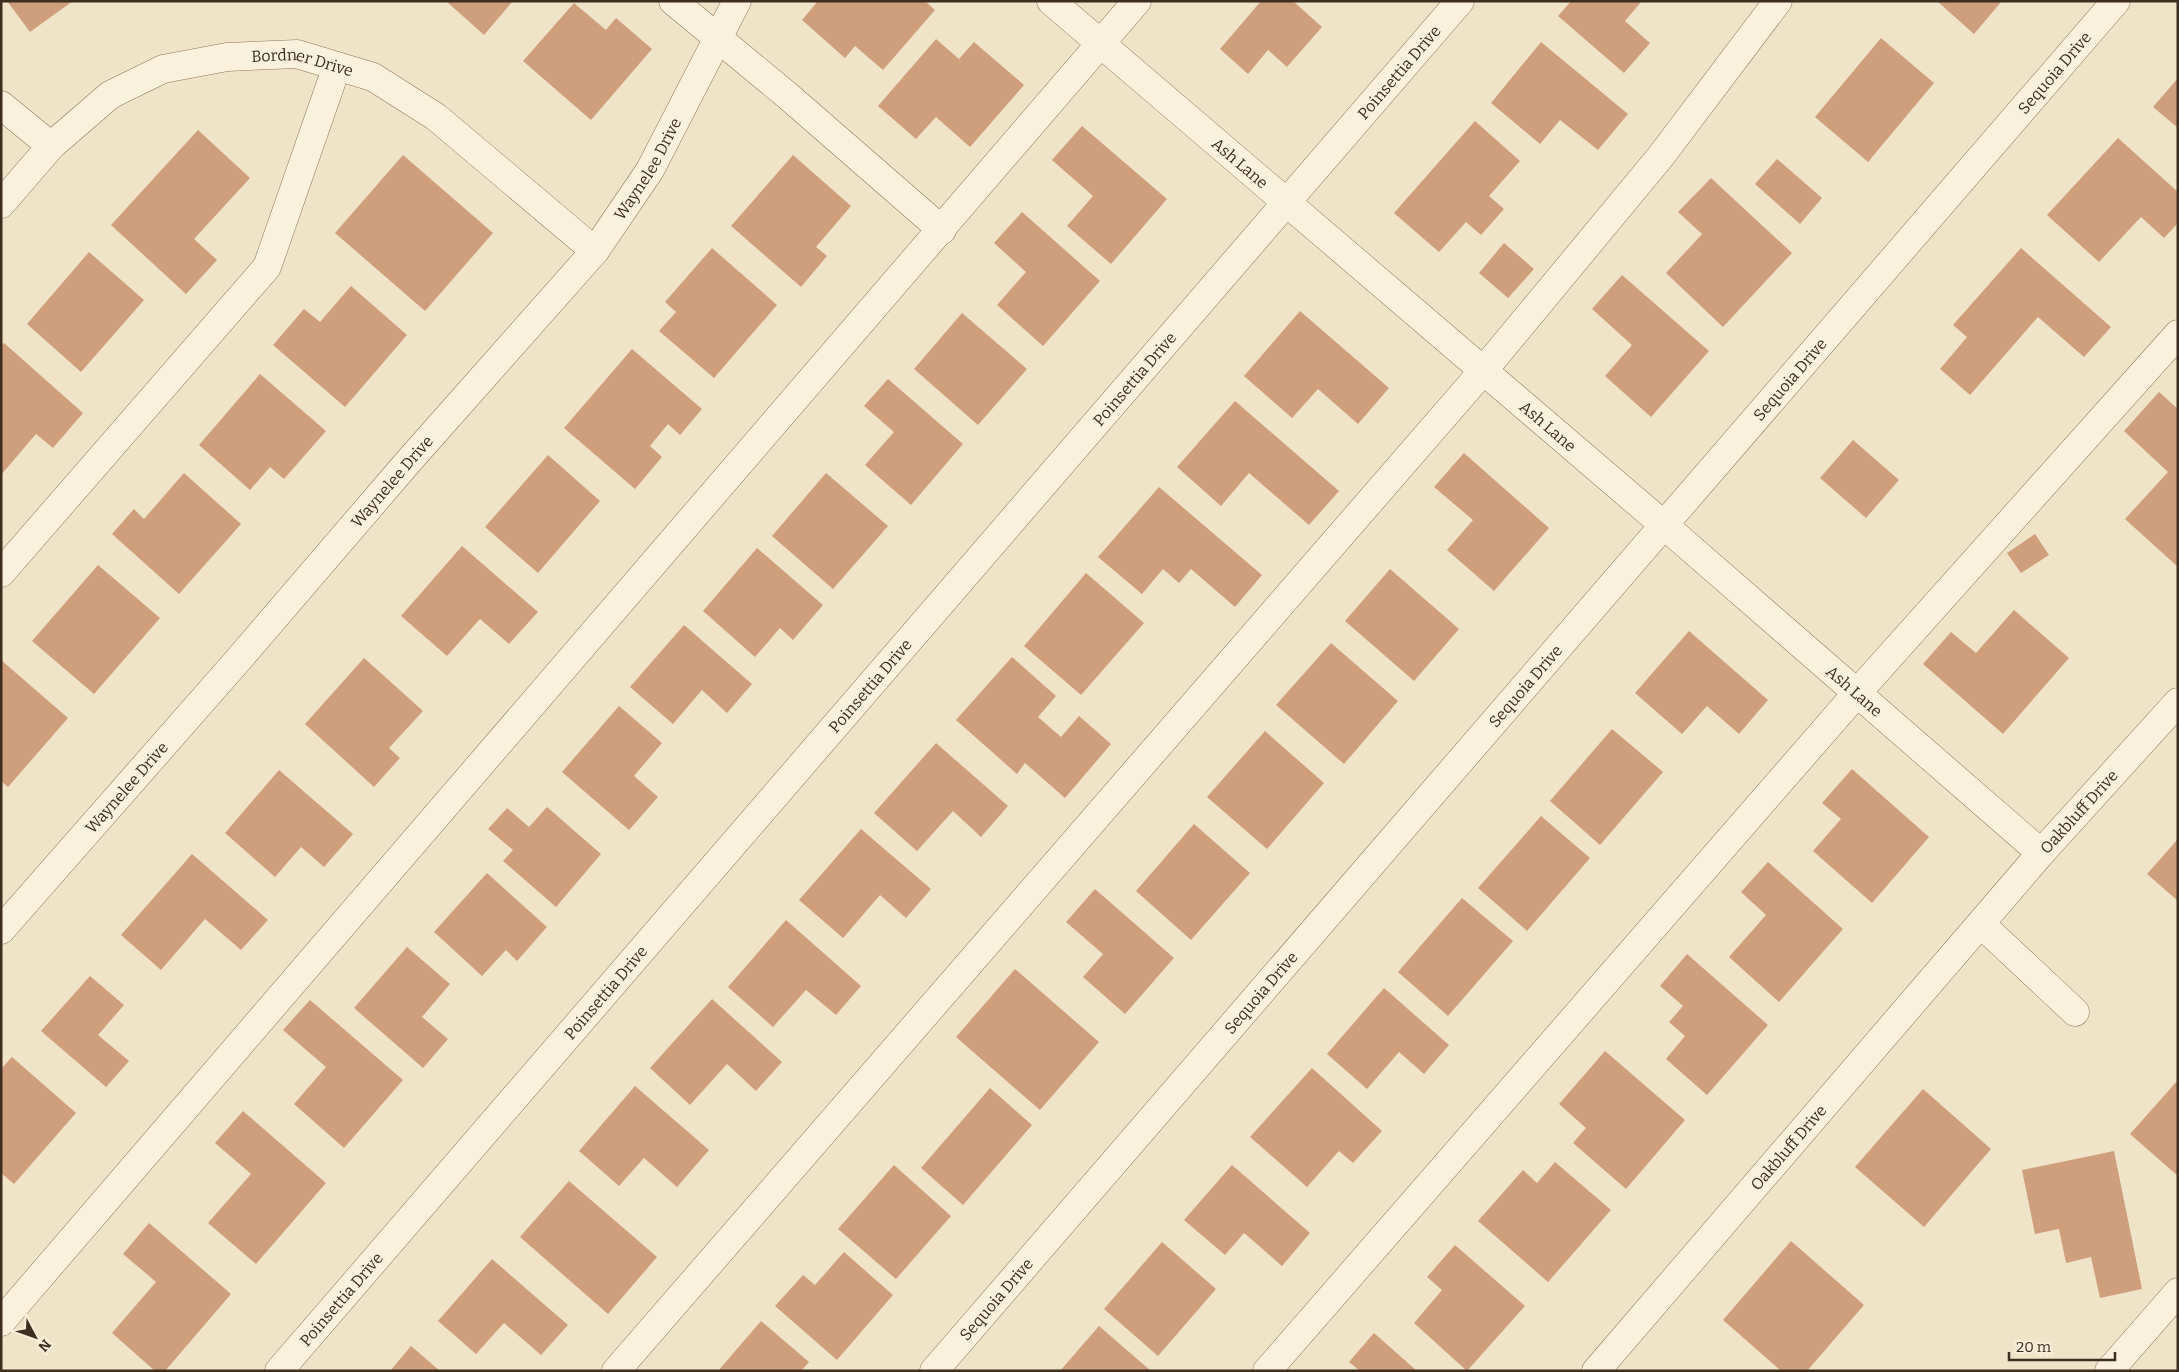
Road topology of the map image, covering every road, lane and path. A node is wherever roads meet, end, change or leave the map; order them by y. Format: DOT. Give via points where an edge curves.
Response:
graph roads {
  1 [pos="673,1"];
  2 [pos="736,1"];
  3 [pos="1051,1"];
  4 [pos="1137,1"];
  5 [pos="1460,1"];
  6 [pos="1778,1"];
  7 [pos="2116,1"];
  8 [pos="718,39"];
  9 [pos="1101,45"];
  10 [pos="337,66"];
  11 [pos="1,105"];
  12 [pos="51,146"];
  13 [pos="1,204"];
  14 [pos="1287,205"];
  15 [pos="942,230"];
  16 [pos="594,251"];
  17 [pos="2178,334"];
  18 [pos="1483,371"];
  19 [pos="1665,526"];
  20 [pos="1,573"];
  21 [pos="1857,693"];
  22 [pos="2178,702"];
  23 [pos="2041,853"];
  24 [pos="1981,924"];
  25 [pos="1,930"];
  26 [pos="2074,1012"];
  27 [pos="2178,1292"];
  28 [pos="1,1322"];
  29 [pos="279,1371"];
  30 [pos="616,1371"];
  31 [pos="934,1371"];
  32 [pos="1267,1371"];
  33 [pos="1596,1371"];
  34 [pos="2109,1371"];
  1 -- 8 [label="street"];
  2 -- 8 [label="street, Waynelee Drive"];
  3 -- 9 [label="street, Ash Lane"];
  4 -- 9 [label="street"];
  5 -- 14 [label="street, Poinsettia Drive"];
  6 -- 18 [label="street" via="1661,156"];
  7 -- 19 [label="street, Sequoia Drive"];
  8 -- 15 [label="street"];
  8 -- 16 [label="street, Waynelee Drive" via="650,170"];
  9 -- 14 [label="street, Ash Lane"];
  9 -- 15 [label="street"];
  10 -- 12 [label="street, Bordner Drive" via="297,54 227,57 163,69 110,95"];
  10 -- 16 [label="street, Bordner Drive" via="374,77 436,117"];
  10 -- 20 [label="street" via="267,267"];
  11 -- 12 [label="street"];
  12 -- 13 [label="street, Bordner Drive"];
  14 -- 18 [label="street, Ash Lane"];
  14 -- 29 [label="street, Poinsettia Drive"];
  15 -- 28 [label="street"];
  16 -- 25 [label="street, Waynelee Drive"];
  17 -- 21 [label="street"];
  18 -- 19 [label="street, Ash Lane"];
  18 -- 30 [label="street"];
  19 -- 21 [label="street, Ash Lane"];
  19 -- 31 [label="street, Sequoia Drive"];
  21 -- 23 [label="street, Ash Lane"];
  21 -- 32 [label="street"];
  22 -- 23 [label="street, Oakbluff Drive"];
  23 -- 24 [label="street, Oakbluff Drive"];
  24 -- 26 [label="street"];
  24 -- 33 [label="street, Oakbluff Drive"];
  27 -- 34 [label="street"];
}
